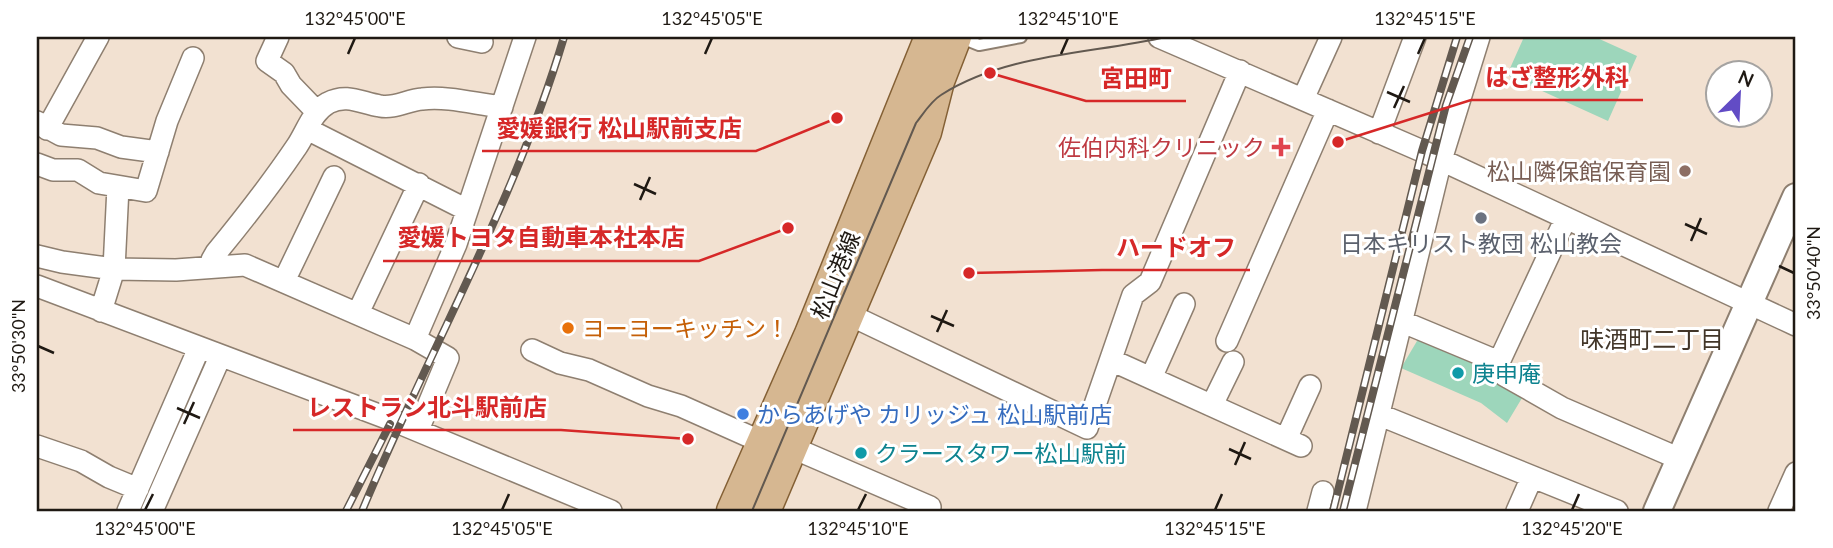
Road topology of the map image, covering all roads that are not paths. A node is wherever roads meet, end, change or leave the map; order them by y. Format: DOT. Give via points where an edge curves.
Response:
graph roads {
  1 [pos="98,37"];
  2 [pos="278,37"];
  3 [pos="525,37"];
  4 [pos="931,37"];
  5 [pos="957,37"];
  6 [pos="1021,37"];
  7 [pos="1159,37"];
  8 [pos="1331,37"];
  9 [pos="1415,37"];
  10 [pos="1479,37"];
  11 [pos="193,58"];
  12 [pos="1240,71"];
  13 [pos="1303,99"];
  14 [pos="502,107"];
  15 [pos="1328,110"];
  16 [pos="312,120"];
  17 [pos="42,125"];
  18 [pos="1379,133"];
  19 [pos="158,152"];
  20 [pos="1440,160"];
  21 [pos="37,164"];
  22 [pos="334,177"];
  23 [pos="419,184"];
  24 [pos="118,187"];
  25 [pos="1796,197"];
  26 [pos="467,210"];
  27 [pos="1566,218"];
  28 [pos="37,256"];
  29 [pos="214,267"];
  30 [pos="114,269"];
  31 [pos="284,281"];
  32 [pos="37,286"];
  33 [pos="1749,303"];
  34 [pos="1184,304"];
  35 [pos="101,311"];
  36 [pos="358,313"];
  37 [pos="848,314"];
  38 [pos="1403,322"];
  39 [pos="1796,324"];
  40 [pos="415,339"];
  41 [pos="199,348"];
  42 [pos="532,350"];
  43 [pos="220,356"];
  44 [pos="1111,360"];
  45 [pos="1499,362"];
  46 [pos="1151,378"];
  47 [pos="1310,386"];
  48 [pos="1212,405"];
  49 [pos="1380,415"];
  50 [pos="418,430"];
  51 [pos="778,445"];
  52 [pos="37,446"];
  53 [pos="1680,460"];
  54 [pos="1796,473"];
  55 [pos="1532,477"];
  56 [pos="138,489"];
  57 [pos="930,507"];
  58 [pos="128,511"];
  59 [pos="152,511"];
  60 [pos="609,511"];
  61 [pos="733,511"];
  62 [pos="764,511"];
  63 [pos="1355,511"];
  64 [pos="1517,511"];
  65 [pos="1616,511"];
  66 [pos="1657,511"];
  67 [pos="1779,511"];
  1 -- 17 [label="street"];
  2 -- 16 [label="street" via="267,61 284,74"];
  3 -- 14 [label="street"];
  4 -- 51 [label="main road, 松山港線" via="811,334"];
  5 -- 6 [label="lane" via="979,45"];
  5 -- 37 [label="main road, 松山港線" via="938,81 925,132"];
  7 -- 12 [label="street"];
  8 -- 13 [label="street"];
  9 -- 18 [label="street"];
  10 -- 20 [label="street"];
  11 -- 19 [label="street"];
  12 -- 13 [label="street"];
  12 -- 44 [label="street" via="1150,282 1133,295"];
  13 -- 15 [label="street"];
  14 -- 16 [label="street" via="438,98 381,106 342,98 328,103"];
  14 -- 26 [label="street"];
  15 -- 18 [label="street"];
  15 -- 48 [label="street"];
  16 -- 23 [label="street"];
  16 -- 29 [label="street" via="216,253"];
  17 -- 19 [label="street" via="61,135"];
  18 -- 20 [label="street"];
  19 -- 24 [label="street" via="146,191"];
  20 -- 27 [label="street"];
  20 -- 38 [label="street"];
  21 -- 24 [label="street" via="53,170 78,170 99,183"];
  22 -- 31 [label="street"];
  23 -- 26 [label="street"];
  23 -- 36 [label="street"];
  24 -- 30 [label="street"];
  25 -- 33 [label="street"];
  26 -- 40 [label="street"];
  27 -- 33 [label="street"];
  27 -- 45 [label="street"];
  28 -- 30 [label="street"];
  29 -- 30 [label="street"];
  29 -- 31 [label="street" via="245,265"];
  30 -- 35 [label="street"];
  31 -- 36 [label="street"];
  32 -- 35 [label="street"];
  33 -- 39 [label="street"];
  33 -- 53 [label="street"];
  34 -- 46 [label="street"];
  35 -- 41 [label="street"];
  36 -- 40 [label="street"];
  37 -- 44 [label="street" via="1087,428"];
  37 -- 51 [label="main road, 松山港線"];
  38 -- 45 [label="street"];
  38 -- 49 [label="street"];
  40 -- 50 [label="street" via="448,358"];
  41 -- 43 [label="street"];
  41 -- 56 [label="street"];
  42 -- 51 [label="street"];
  43 -- 50 [label="street"];
  43 -- 59 [label="street"];
  44 -- 46 [label="street"];
  45 -- 53 [label="street" via="1504,374 1562,408"];
  46 -- 48 [label="street"];
  47 -- 48 [label="street" via="1294,442"];
  49 -- 55 [label="street"];
  49 -- 63 [label="street"];
  50 -- 60 [label="street"];
  51 -- 57 [label="street"];
  51 -- 61 [label="main road, 松山港線"];
  51 -- 62 [label="main road, 松山港線"];
  52 -- 56 [label="street"];
  53 -- 66 [label="street"];
  54 -- 67 [label="street"];
  55 -- 64 [label="street"];
  55 -- 65 [label="street"];
  56 -- 58 [label="street"];
}
